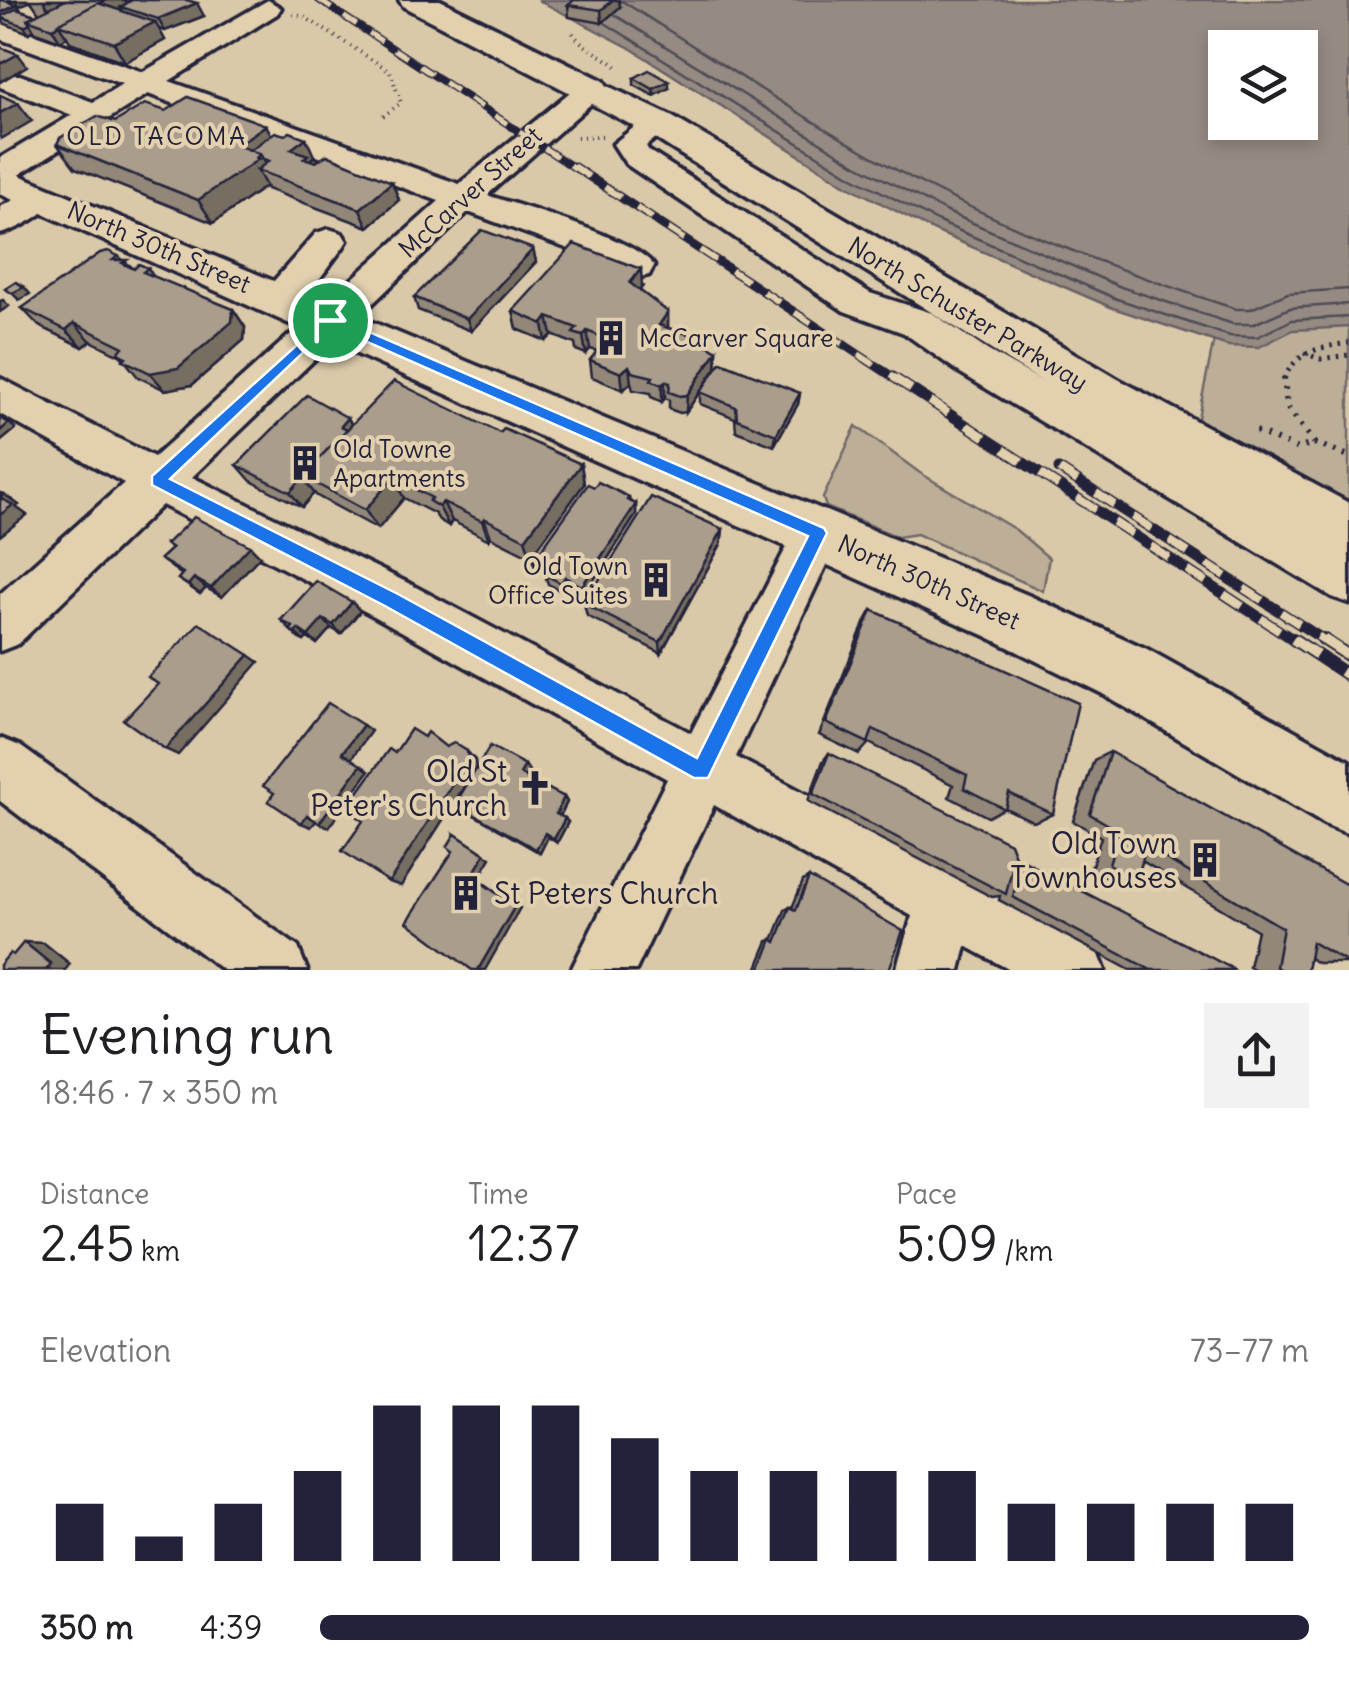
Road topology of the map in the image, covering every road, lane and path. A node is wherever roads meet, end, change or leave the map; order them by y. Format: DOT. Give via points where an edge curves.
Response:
graph roads {
  1 [pos="415,0"];
  2 [pos="254,4"];
  3 [pos="0,30"];
  4 [pos="574,33"];
  5 [pos="603,64"];
  6 [pos="10,81"];
  7 [pos="142,83"];
  8 [pos="318,111"];
  9 [pos="94,113"];
  10 [pos="382,117"];
  11 [pos="286,135"];
  12 [pos="0,175"];
  13 [pos="41,196"];
  14 [pos="462,198"];
  15 [pos="0,223"];
  16 [pos="329,241"];
  17 [pos="636,266"];
  18 [pos="278,298"];
  19 [pos="930,312"];
  20 [pos="330,320"];
  21 [pos="1349,347"];
  22 [pos="1303,352"];
  23 [pos="0,394"];
  24 [pos="1314,443"];
  25 [pos="157,480"];
  26 [pos="1349,532"];
  27 [pos="818,533"];
  28 [pos="1349,581"];
  29 [pos="0,626"];
  30 [pos="0,766"];
  31 [pos="701,771"];
  32 [pos="1349,799"];
  33 [pos="947,902"];
  34 [pos="276,970"];
  35 [pos="603,970"];
  36 [pos="928,970"];
  37 [pos="1073,970"];
  1 -- 5 [label="main road, North Schuster Parkway"];
  2 -- 7 [label="street"];
  2 -- 10 [label="path" via="303,16 390,71 401,102"];
  3 -- 7 [label="street"];
  4 -- 5 [label="path"];
  5 -- 14 [label="street, McCarver Street"];
  5 -- 19 [label="main road, North Schuster Parkway" via="658,124"];
  6 -- 9 [label="street"];
  7 -- 9 [label="street"];
  7 -- 11 [label="street"];
  8 -- 11 [label="street"];
  9 -- 12 [label="street"];
  11 -- 14 [label="street"];
  12 -- 13 [label="main road, North 30th Street"];
  13 -- 15 [label="street"];
  13 -- 18 [label="main road, North 30th Street"];
  14 -- 17 [label="street"];
  14 -- 20 [label="street, McCarver Street"];
  16 -- 18 [label="street"];
  18 -- 20 [label="main road, North 30th Street"];
  19 -- 26 [label="main road, North Schuster Parkway" via="1100,394"];
  19 -- 28 [label="street" via="990,371"];
  20 -- 25 [label="street, McCarver Street"];
  20 -- 27 [label="main road, North 30th Street"];
  21 -- 22 [label="path"];
  21 -- 22 [label="path" via="1320,359"];
  22 -- 24 [label="path" via="1289,366 1282,402"];
  23 -- 25 [label="street"];
  25 -- 29 [label="street, McCarver Street"];
  25 -- 31 [label="street" via="392,600"];
  27 -- 31 [label="street"];
  27 -- 32 [label="main road, North 30th Street" via="1124,671"];
  30 -- 34 [label="street"];
  31 -- 33 [label="street"];
  31 -- 35 [label="street"];
  33 -- 36 [label="street"];
  33 -- 37 [label="street"];
}
